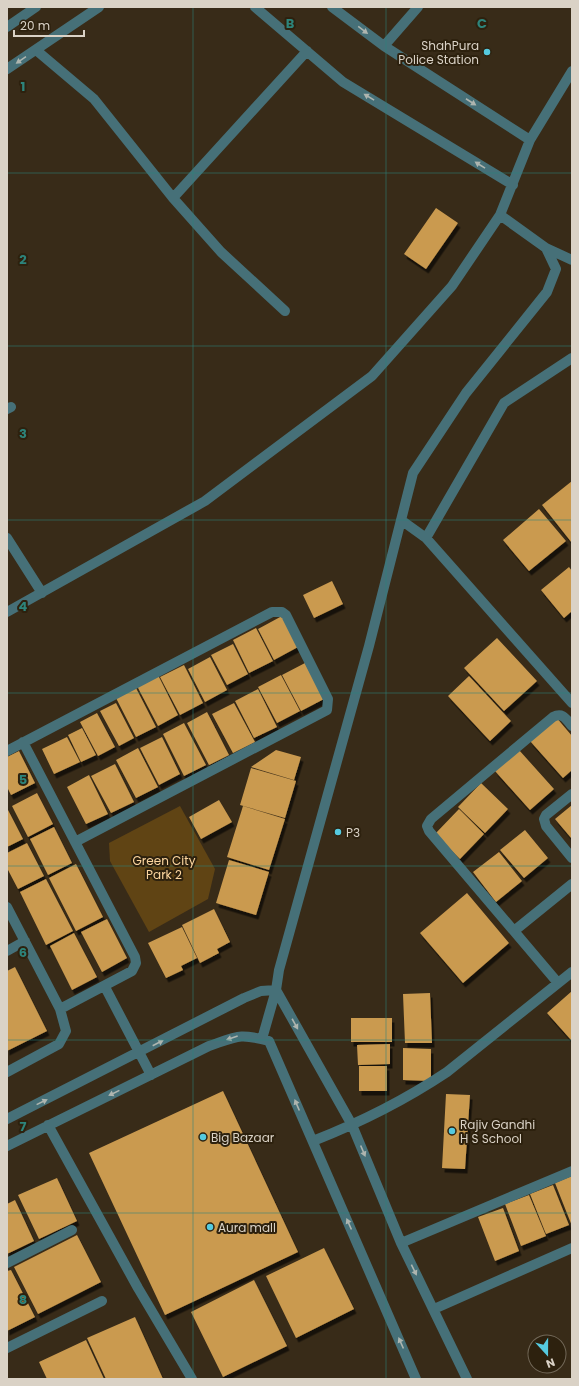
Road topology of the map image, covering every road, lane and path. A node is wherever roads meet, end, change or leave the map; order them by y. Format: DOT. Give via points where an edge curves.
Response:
graph roads {
  1 [pos="36,7"];
  2 [pos="99,7"];
  3 [pos="255,7"];
  4 [pos="332,7"];
  5 [pos="418,7"];
  6 [pos="7,27"];
  7 [pos="384,46"];
  8 [pos="36,50"];
  9 [pos="307,51"];
  10 [pos="7,69"];
  11 [pos="572,71"];
  12 [pos="530,140"];
  13 [pos="513,185"];
  14 [pos="173,198"];
  15 [pos="500,215"];
  16 [pos="546,248"];
  17 [pos="572,260"];
  18 [pos="285,310"];
  19 [pos="572,358"];
  20 [pos="401,520"];
  21 [pos="7,538"];
  22 [pos="426,538"];
  23 [pos="42,593"];
  24 [pos="7,612"];
  25 [pos="572,703"];
  26 [pos="572,726"];
  27 [pos="23,742"];
  28 [pos="7,751"];
  29 [pos="572,794"];
  30 [pos="75,842"];
  31 [pos="572,858"];
  32 [pos="572,884"];
  33 [pos="7,907"];
  34 [pos="514,931"];
  35 [pos="25,941"];
  36 [pos="7,951"];
  37 [pos="572,972"];
  38 [pos="558,983"];
  39 [pos="105,986"];
  40 [pos="276,990"];
  41 [pos="60,1009"];
  42 [pos="262,1039"];
  43 [pos="140,1053"];
  44 [pos="7,1072"];
  45 [pos="151,1075"];
  46 [pos="7,1120"];
  47 [pos="48,1125"];
  48 [pos="352,1126"];
  49 [pos="313,1141"];
  50 [pos="7,1146"];
  51 [pos="572,1171"];
  52 [pos="72,1230"];
  53 [pos="401,1243"];
  54 [pos="572,1248"];
  55 [pos="7,1264"];
  56 [pos="102,1301"];
  57 [pos="434,1309"];
  58 [pos="7,1348"];
  59 [pos="192,1379"];
  60 [pos="416,1379"];
  61 [pos="467,1379"];
  1 -- 6 [label="street"];
  2 -- 8 [label="street"];
  3 -- 9 [label="street"];
  4 -- 7 [label="street, one-way"];
  5 -- 7 [label="street"];
  7 -- 12 [label="street, one-way"];
  8 -- 10 [label="street, one-way"];
  8 -- 14 [label="street" via="94,100"];
  13 -- 9 [label="street, one-way" via="343,82"];
  9 -- 14 [label="street"];
  11 -- 12 [label="street"];
  12 -- 13 [label="street"];
  13 -- 15 [label="street"];
  14 -- 18 [label="street" via="221,252"];
  15 -- 16 [label="street"];
  15 -- 23 [label="street" via="452,286 364,382 205,501"];
  16 -- 17 [label="street"];
  16 -- 20 [label="street" via="556,269 547,292 466,393 413,473"];
  19 -- 22 [label="street" via="504,403"];
  20 -- 22 [label="street"];
  20 -- 40 [label="street" via="369,646 279,970"];
  21 -- 23 [label="street"];
  22 -- 25 [label="street"];
  23 -- 24 [label="street"];
  26 -- 34 [label="street" via="564,716 553,717 428,822 429,831"];
  27 -- 28 [label="street"];
  27 -- 30 [label="street"];
  27 -- 30 [label="street" via="272,612 282,612 286,615 308,657 328,699 327,710"];
  29 -- 31 [label="street" via="544,819 546,826"];
  30 -- 39 [label="street" via="135,957 136,963 132,971"];
  32 -- 34 [label="street"];
  33 -- 35 [label="street"];
  34 -- 38 [label="street"];
  35 -- 36 [label="street"];
  35 -- 41 [label="street"];
  37 -- 38 [label="street"];
  38 -- 48 [label="street" via="447,1072 425,1087"];
  39 -- 41 [label="street"];
  39 -- 43 [label="street"];
  40 -- 42 [label="street"];
  43 -- 40 [label="street, one-way" via="244,998 261,991"];
  40 -- 48 [label="street, one-way"];
  41 -- 44 [label="street" via="66,1031 59,1044"];
  42 -- 45 [label="street, one-way" via="249,1035 236,1036 209,1046"];
  49 -- 42 [label="street, one-way" via="269,1041"];
  43 -- 45 [label="street"];
  46 -- 43 [label="street, one-way"];
  45 -- 47 [label="street, one-way"];
  47 -- 50 [label="street"];
  47 -- 59 [label="street" via="138,1288"];
  48 -- 49 [label="street"];
  48 -- 53 [label="street, one-way"];
  60 -- 49 [label="street, one-way"];
  51 -- 53 [label="street"];
  52 -- 55 [label="street"];
  53 -- 57 [label="street, one-way"];
  54 -- 57 [label="street"];
  56 -- 58 [label="street"];
  57 -- 61 [label="street"];
}
